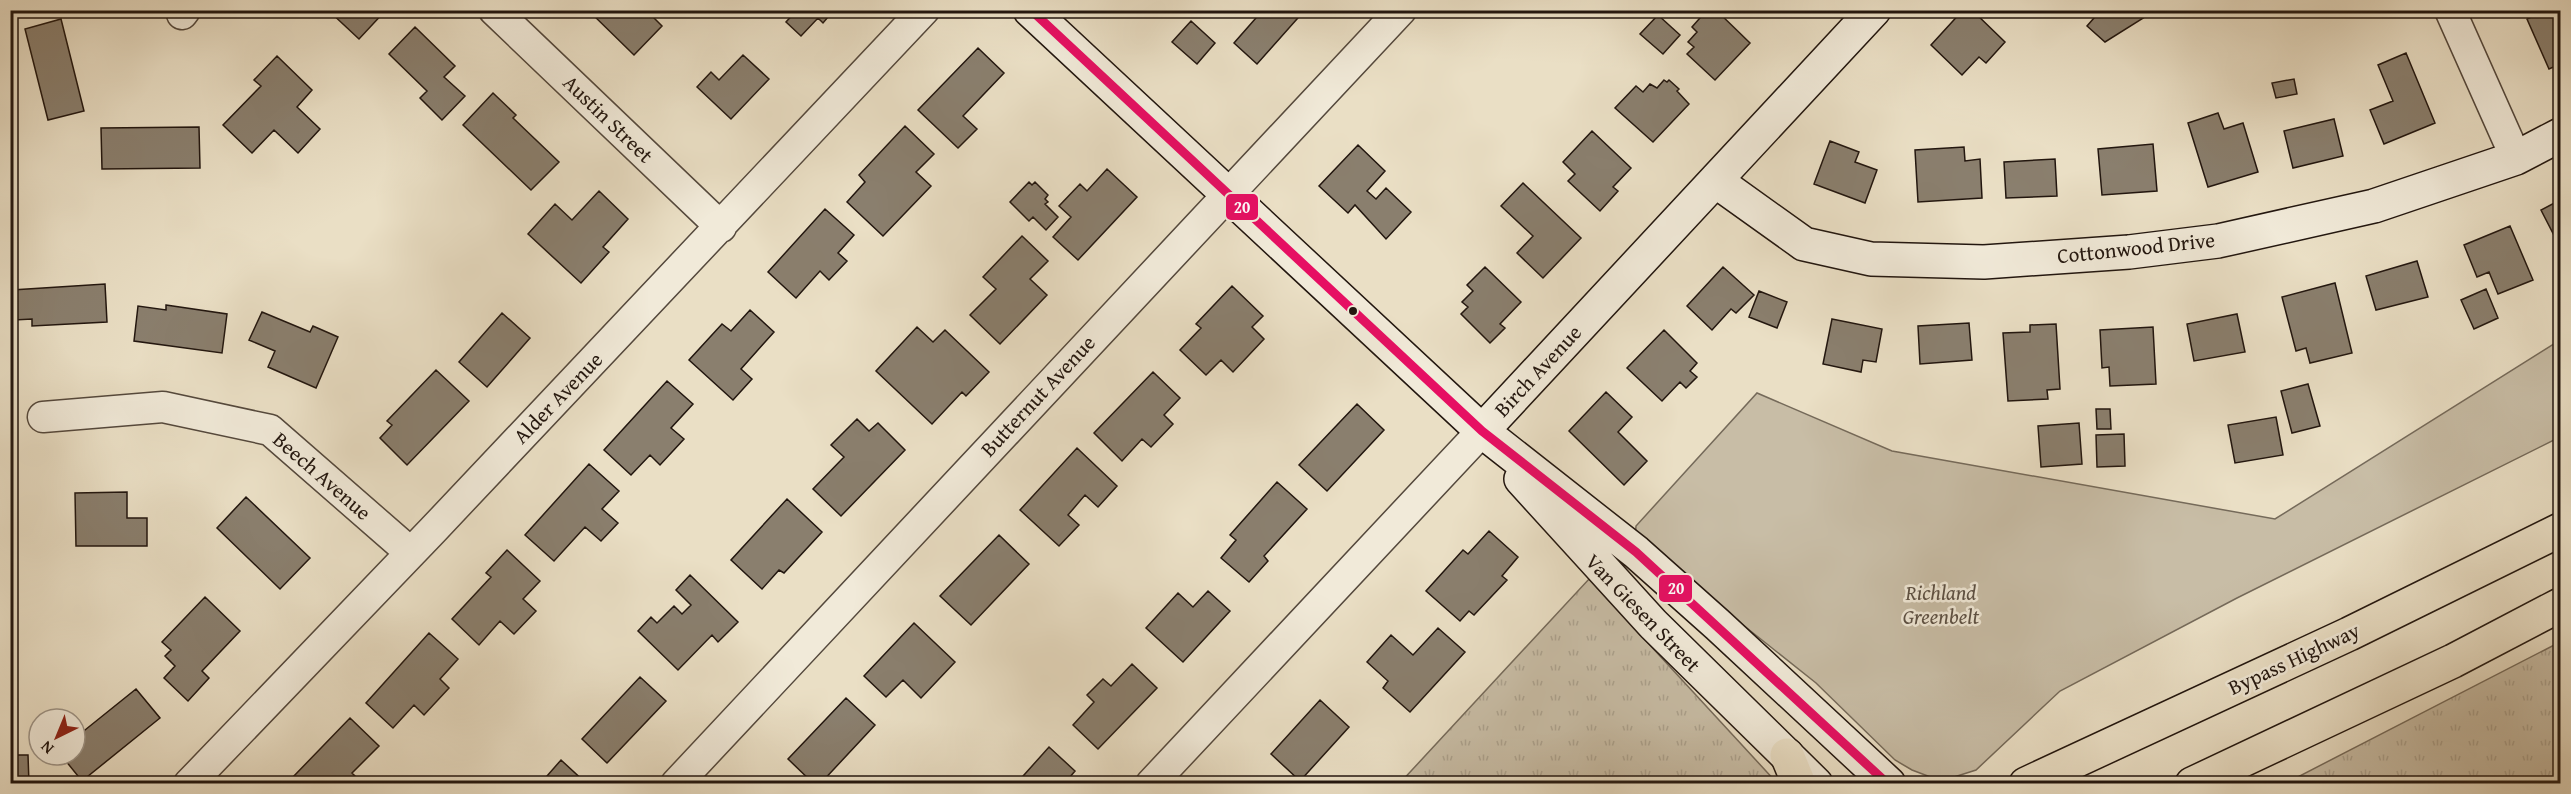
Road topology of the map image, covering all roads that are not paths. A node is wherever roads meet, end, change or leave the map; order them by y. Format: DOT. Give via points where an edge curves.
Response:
graph roads {
  1 [pos="494,10"];
  2 [pos="924,10"];
  3 [pos="1030,10"];
  4 [pos="1401,10"];
  5 [pos="1874,10"];
  6 [pos="2450,10"];
  7 [pos="2560,135"];
  8 [pos="2516,158"];
  9 [pos="1716,181"];
  10 [pos="1228,194"];
  11 [pos="721,227"];
  12 [pos="43,417"];
  13 [pos="1482,431"];
  14 [pos="2560,530"];
  15 [pos="411,553"];
  16 [pos="2560,605"];
  17 [pos="1793,769"];
  18 [pos="189,783"];
  19 [pos="676,783"];
  20 [pos="1151,783"];
  21 [pos="1816,783"];
  22 [pos="1888,783"];
  23 [pos="2026,783"];
  24 [pos="2192,783"];
  1 -- 11 [label="street, Austin Street"];
  2 -- 11 [label="street, Alder Avenue"];
  3 -- 10 [label="main road, Van Giesen Street"];
  4 -- 10 [label="street, Butternut Avenue"];
  5 -- 9 [label="main road, Birch Avenue"];
  6 -- 8 [label="street"];
  7 -- 8 [label="main road, Cottonwood Drive"];
  8 -- 9 [label="main road, Cottonwood Drive" via="2374,206 2218,241 2129,252 1984,262 1871,259 1804,243"];
  9 -- 13 [label="main road, Birch Avenue"];
  10 -- 13 [label="main road, Van Giesen Street"];
  10 -- 19 [label="street, Butternut Avenue"];
  11 -- 15 [label="street, Alder Avenue"];
  12 -- 15 [label="street, Beech Avenue" via="163,407 270,430"];
  13 -- 17 [label="main road, Van Giesen Street" via="1598,566"];
  13 -- 20 [label="street, Birch Avenue"];
  13 -- 22 [label="main road, Van Giesen Street" via="1636,552"];
  14 -- 23 [label="highway, Bypass Highway" via="2338,639"];
  15 -- 18 [label="street, Alder Avenue"];
  16 -- 24 [label="highway" via="2453,661"];
  17 -- 21 [label="main road, Van Giesen Street"];
}
